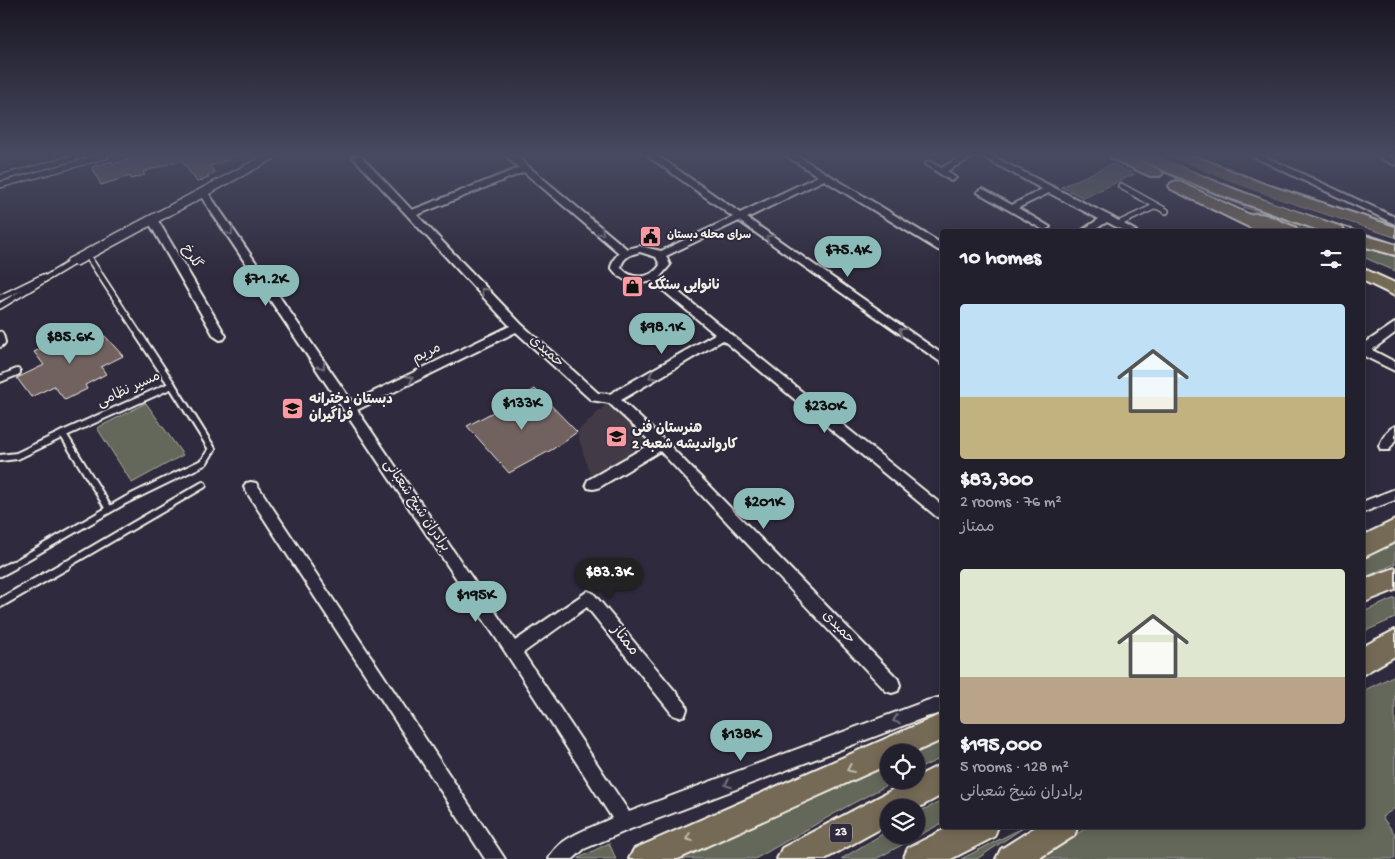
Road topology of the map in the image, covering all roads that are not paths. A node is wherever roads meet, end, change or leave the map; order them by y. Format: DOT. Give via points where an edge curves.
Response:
graph roads {
  1 [pos="195,196"];
  2 [pos="206,196"];
  3 [pos="393,196"];
  4 [pos="456,196"];
  5 [pos="557,196"];
  6 [pos="708,196"];
  7 [pos="783,196"];
  8 [pos="857,196"];
  9 [pos="990,196"];
  10 [pos="1035,196"];
  11 [pos="1063,196"];
  12 [pos="1139,196"];
  13 [pos="1202,196"];
  14 [pos="1215,196"];
  15 [pos="1235,196"];
  16 [pos="1252,196"];
  17 [pos="1261,196"];
  18 [pos="1285,196"];
  19 [pos="1338,196"];
  20 [pos="1156,206"];
  21 [pos="1012,208"];
  22 [pos="1166,212"];
  23 [pos="410,214"];
  24 [pos="739,218"];
  25 [pos="1107,218"];
  26 [pos="152,219"];
  27 [pos="1394,223"];
  28 [pos="1118,224"];
  29 [pos="1045,227"];
  30 [pos="1089,229"];
  31 [pos="1127,229"];
  32 [pos="1266,229"];
  33 [pos="1285,229"];
  34 [pos="1330,229"];
  35 [pos="1347,229"];
  36 [pos="1360,229"];
  37 [pos="1365,231"];
  38 [pos="1365,235"];
  39 [pos="1395,240"];
  40 [pos="1365,241"];
  41 [pos="1395,244"];
  42 [pos="940,247"];
  43 [pos="1395,250"];
  44 [pos="625,253"];
  45 [pos="86,254"];
  46 [pos="661,255"];
  47 [pos="73,262"];
  48 [pos="1365,264"];
  49 [pos="1365,274"];
  50 [pos="653,278"];
  51 [pos="1394,280"];
  52 [pos="0,298"];
  53 [pos="0,306"];
  54 [pos="517,327"];
  55 [pos="1395,327"];
  56 [pos="0,334"];
  57 [pos="724,334"];
  58 [pos="220,336"];
  59 [pos="0,344"];
  60 [pos="1365,348"];
  61 [pos="1365,352"];
  62 [pos="940,358"];
  63 [pos="1395,367"];
  64 [pos="17,372"];
  65 [pos="0,380"];
  66 [pos="172,385"];
  67 [pos="612,399"];
  68 [pos="350,408"];
  69 [pos="1395,431"];
  70 [pos="63,434"];
  71 [pos="661,444"];
  72 [pos="1385,446"];
  73 [pos="0,458"];
  74 [pos="593,484"];
  75 [pos="203,485"];
  76 [pos="251,487"];
  77 [pos="1395,494"];
  78 [pos="1365,505"];
  79 [pos="109,509"];
  80 [pos="940,511"];
  81 [pos="1395,530"];
  82 [pos="1365,546"];
  83 [pos="0,572"];
  84 [pos="1395,579"];
  85 [pos="1365,591"];
  86 [pos="0,603"];
  87 [pos="1395,642"];
  88 [pos="513,651"];
  89 [pos="1365,660"];
  90 [pos="1395,660"];
  91 [pos="1365,670"];
  92 [pos="892,685"];
  93 [pos="940,706"];
  94 [pos="679,709"];
  95 [pos="940,728"];
  96 [pos="940,780"];
  97 [pos="905,799"];
  98 [pos="880,813"];
  99 [pos="625,822"];
  100 [pos="976,829"];
  101 [pos="1059,829"];
  102 [pos="496,859"];
  103 [pos="558,859"];
  104 [pos="644,859"];
  105 [pos="793,859"];
  106 [pos="919,859"];
  107 [pos="1011,859"];
  1 -- 26 [label="main road"];
  2 -- 68 [label="street, برادران شیخ شعبانی, one-way"];
  3 -- 23 [label="street, حمیدی"];
  4 -- 23 [label="street"];
  5 -- 44 [label="street, one-way"];
  6 -- 24 [label="street"];
  7 -- 24 [label="street"];
  8 -- 42 [label="street"];
  9 -- 21 [label="street"];
  10 -- 21 [label="street"];
  11 -- 25 [label="street"];
  12 -- 20 [label="lane"];
  13 -- 32 [label="highway"];
  14 -- 33 [label="highway"];
  15 -- 34 [label="highway"];
  16 -- 35 [label="lane"];
  17 -- 36 [label="lane"];
  18 -- 27 [label="highway" via="1323,209"];
  19 -- 27 [label="street"];
  20 -- 22 [label="lane"];
  20 -- 28 [label="lane"];
  21 -- 29 [label="street"];
  54 -- 23 [label="street, حمیدی, one-way"];
  24 -- 46 [label="street"];
  62 -- 24 [label="street, one-way"];
  25 -- 28 [label="street"];
  25 -- 30 [label="street"];
  26 -- 45 [label="main road"];
  26 -- 58 [label="street, گلرخ"];
  28 -- 31 [label="street"];
  37 -- 39 [label="lane"];
  38 -- 41 [label="lane"];
  40 -- 43 [label="highway"];
  44 -- 46 [label="street" via="640,249"];
  44 -- 50 [label="street" via="616,262 618,272 637,280"];
  45 -- 47 [label="main road"];
  45 -- 66 [label="lane, مسیر نظامی"];
  46 -- 50 [label="street" via="665,265"];
  47 -- 52 [label="lane"];
  47 -- 53 [label="lane"];
  48 -- 51 [label="highway"];
  49 -- 51 [label="highway"];
  50 -- 57 [label="street"];
  54 -- 67 [label="street, حمیدی" via="595,397"];
  68 -- 54 [label="street, مریم, one-way"];
  55 -- 60 [label="street"];
  56 -- 59 [label="lane"];
  57 -- 67 [label="street, one-way"];
  57 -- 80 [label="street"];
  61 -- 63 [label="street"];
  64 -- 65 [label="lane"];
  66 -- 70 [label="lane, مسیر نظامی"];
  66 -- 79 [label="lane" via="212,449 204,462"];
  67 -- 71 [label="street, حمیدی"];
  68 -- 88 [label="street, برادران شیخ شعبانی"];
  69 -- 72 [label="street"];
  70 -- 73 [label="lane, مسیر نظامی" via="17,456"];
  70 -- 79 [label="lane"];
  71 -- 74 [label="street"];
  71 -- 92 [label="street, حمیدی"];
  75 -- 86 [label="lane"];
  76 -- 102 [label="street"];
  77 -- 78 [label="street"];
  79 -- 83 [label="lane"];
  81 -- 82 [label="highway"];
  84 -- 85 [label="highway"];
  87 -- 89 [label="highway"];
  88 -- 94 [label="street, ممتاز" via="588,598"];
  88 -- 99 [label="street, برادران شیخ شعبانی"];
  90 -- 91 [label="highway"];
  93 -- 99 [label="street, one-way"];
  95 -- 104 [label="main road, one-way"];
  96 -- 97 [label="highway, 23"];
  98 -- 105 [label="highway, 23"];
  99 -- 103 [label="street" via="578,843"];
  100 -- 106 [label="highway"];
  101 -- 107 [label="main road"];
}
